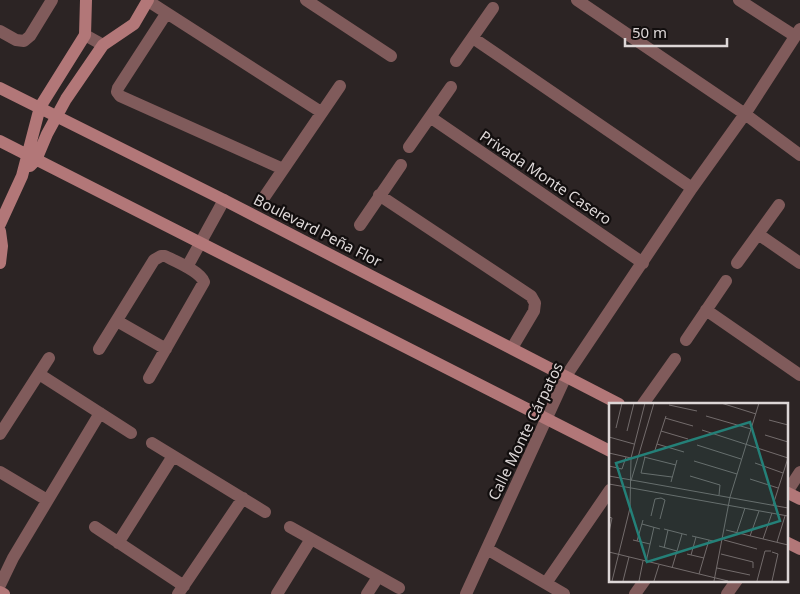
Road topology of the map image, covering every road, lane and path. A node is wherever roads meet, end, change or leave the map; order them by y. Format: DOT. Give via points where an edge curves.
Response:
graph roads {
  1 [pos="52,0"];
  2 [pos="86,0"];
  3 [pos="306,0"];
  4 [pos="577,0"];
  5 [pos="739,0"];
  6 [pos="148,1"];
  7 [pos="493,8"];
  8 [pos="166,14"];
  9 [pos="0,31"];
  10 [pos="797,33"];
  11 [pos="85,35"];
  12 [pos="473,38"];
  13 [pos="103,45"];
  14 [pos="391,56"];
  15 [pos="456,61"];
  16 [pos="340,86"];
  17 [pos="451,86"];
  18 [pos="0,88"];
  19 [pos="40,107"];
  20 [pos="321,112"];
  21 [pos="745,114"];
  22 [pos="57,116"];
  23 [pos="430,117"];
  24 [pos="0,141"];
  25 [pos="409,147"];
  26 [pos="800,155"];
  27 [pos="32,158"];
  28 [pos="400,165"];
  29 [pos="283,169"];
  30 [pos="692,188"];
  31 [pos="380,195"];
  32 [pos="265,196"];
  33 [pos="224,200"];
  34 [pos="779,205"];
  35 [pos="0,224"];
  36 [pos="360,225"];
  37 [pos="0,231"];
  38 [pos="758,234"];
  39 [pos="200,244"];
  40 [pos="643,263"];
  41 [pos="800,263"];
  42 [pos="0,264"];
  43 [pos="737,264"];
  44 [pos="187,267"];
  45 [pos="726,281"];
  46 [pos="706,310"];
  47 [pos="117,321"];
  48 [pos="686,340"];
  49 [pos="512,348"];
  50 [pos="99,349"];
  51 [pos="166,349"];
  52 [pos="49,358"];
  53 [pos="675,359"];
  54 [pos="39,374"];
  55 [pos="800,375"];
  56 [pos="566,376"];
  57 [pos="149,378"];
  58 [pos="617,403"];
  59 [pos="644,403"];
  60 [pos="100,413"];
  61 [pos="546,418"];
  62 [pos="131,432"];
  63 [pos="0,434"];
  64 [pos="152,443"];
  65 [pos="609,450"];
  66 [pos="173,456"];
  67 [pos="0,472"];
  68 [pos="800,472"];
  69 [pos="788,489"];
  70 [pos="609,491"];
  71 [pos="788,493"];
  72 [pos="243,498"];
  73 [pos="800,499"];
  74 [pos="47,500"];
  75 [pos="265,512"];
  76 [pos="290,527"];
  77 [pos="95,528"];
  78 [pos="311,539"];
  79 [pos="118,543"];
  80 [pos="788,543"];
  81 [pos="487,549"];
  82 [pos="800,549"];
  83 [pos="378,577"];
  84 [pos="546,582"];
  85 [pos="644,582"];
  86 [pos="736,582"];
  87 [pos="0,585"];
  88 [pos="399,588"];
  89 [pos="181,590"];
  90 [pos="0,592"];
  91 [pos="4,594"];
  92 [pos="277,594"];
  93 [pos="367,594"];
  94 [pos="466,594"];
  95 [pos="564,594"];
  96 [pos="636,594"];
  97 [pos="727,594"];
  1 -- 9 [label="street" via="24,41"];
  2 -- 11 [label="main road"];
  3 -- 14 [label="street"];
  4 -- 21 [label="street"];
  5 -- 10 [label="street"];
  6 -- 8 [label="street"];
  6 -- 13 [label="main road" via="134,24"];
  7 -- 12 [label="street"];
  8 -- 20 [label="street"];
  8 -- 29 [label="street" via="118,88 120,96"];
  10 -- 21 [label="street, Calle Monte Cárpatos"];
  11 -- 13 [label="street"];
  11 -- 19 [label="main road"];
  12 -- 15 [label="street"];
  12 -- 30 [label="street"];
  13 -- 22 [label="main road"];
  16 -- 20 [label="street"];
  17 -- 23 [label="street"];
  18 -- 19 [label="main road, Boulevard Peña Flor"];
  19 -- 22 [label="main road, Boulevard Peña Flor"];
  19 -- 27 [label="main road"];
  20 -- 29 [label="street"];
  21 -- 26 [label="street"];
  21 -- 30 [label="street, Calle Monte Cárpatos"];
  22 -- 27 [label="main road"];
  22 -- 33 [label="main road, Boulevard Peña Flor"];
  23 -- 25 [label="street"];
  23 -- 40 [label="street, Privada Monte Casero"];
  24 -- 27 [label="main road"];
  27 -- 35 [label="main road"];
  27 -- 39 [label="main road"];
  28 -- 31 [label="street"];
  29 -- 32 [label="street"];
  30 -- 40 [label="street, Calle Monte Cárpatos"];
  31 -- 36 [label="street"];
  31 -- 49 [label="street" via="530,296 536,303 534,311"];
  33 -- 39 [label="street"];
  33 -- 49 [label="main road, Boulevard Peña Flor"];
  34 -- 38 [label="street"];
  37 -- 42 [label="main road"];
  38 -- 41 [label="street"];
  38 -- 43 [label="street"];
  39 -- 44 [label="street"];
  39 -- 61 [label="main road"];
  40 -- 56 [label="street, Calle Monte Cárpatos"];
  44 -- 47 [label="street" via="165,256 154,260"];
  44 -- 51 [label="street" via="204,282"];
  45 -- 46 [label="street"];
  46 -- 48 [label="street"];
  46 -- 55 [label="street"];
  47 -- 50 [label="street"];
  47 -- 51 [label="street"];
  49 -- 56 [label="main road, Boulevard Peña Flor"];
  51 -- 57 [label="street"];
  52 -- 54 [label="street"];
  53 -- 59 [label="street"];
  54 -- 60 [label="street"];
  54 -- 63 [label="street"];
  56 -- 58 [label="main road, Boulevard Peña Flor"];
  56 -- 61 [label="street, Calle Monte Cárpatos"];
  60 -- 62 [label="street"];
  60 -- 74 [label="street"];
  61 -- 65 [label="main road"];
  61 -- 81 [label="street, Calle Monte Cárpatos"];
  64 -- 66 [label="street"];
  66 -- 72 [label="street"];
  66 -- 79 [label="street"];
  67 -- 74 [label="street"];
  68 -- 69 [label="street"];
  70 -- 84 [label="street"];
  71 -- 73 [label="main road"];
  72 -- 75 [label="street"];
  72 -- 89 [label="street"];
  74 -- 87 [label="street"];
  76 -- 78 [label="street"];
  77 -- 79 [label="street"];
  78 -- 83 [label="street"];
  78 -- 92 [label="street"];
  79 -- 89 [label="street"];
  80 -- 82 [label="main road"];
  81 -- 84 [label="street"];
  81 -- 94 [label="street, Calle Monte Cárpatos"];
  83 -- 88 [label="street"];
  83 -- 93 [label="street"];
  84 -- 95 [label="street"];
  85 -- 96 [label="street"];
  86 -- 97 [label="street"];
  90 -- 91 [label="main road"];
}
